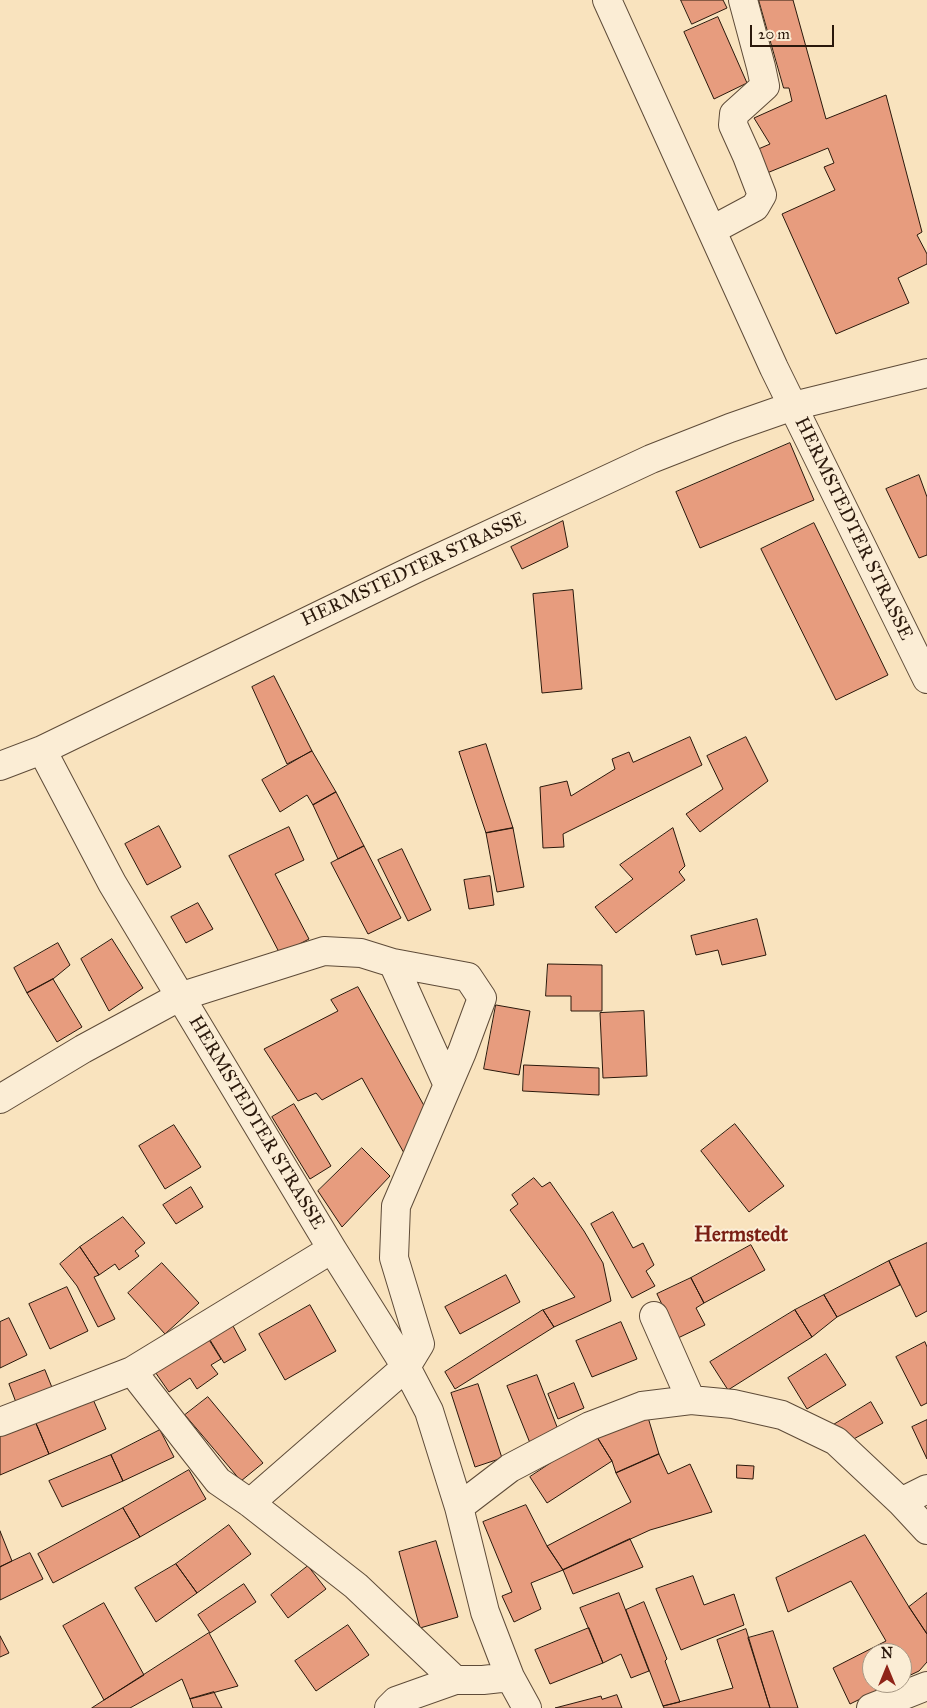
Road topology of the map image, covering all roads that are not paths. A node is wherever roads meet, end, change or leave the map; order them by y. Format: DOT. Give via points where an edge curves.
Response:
graph roads {
  1 [pos="607,0"];
  2 [pos="743,0"];
  3 [pos="712,230"];
  4 [pos="927,373"];
  5 [pos="793,406"];
  6 [pos="927,679"];
  7 [pos="42,750"];
  8 [pos="0,766"];
  9 [pos="394,963"];
  10 [pos="179,997"];
  11 [pos="448,1083"];
  12 [pos="0,1099"];
  13 [pos="332,1249"];
  14 [pos="654,1316"];
  15 [pos="406,1367"];
  16 [pos="132,1371"];
  17 [pos="691,1400"];
  18 [pos="0,1422"];
  19 [pos="927,1489"];
  20 [pos="901,1502"];
  21 [pos="250,1503"];
  22 [pos="459,1507"];
  23 [pos="927,1530"];
  24 [pos="510,1677"];
  25 [pos="455,1680"];
  26 [pos="927,1686"];
  27 [pos="389,1708"];
  28 [pos="527,1708"];
  29 [pos="871,1708"];
  1 -- 3 [label="street"];
  2 -- 3 [label="street" via="764,86 734,114 733,125 762,195 755,207"];
  3 -- 5 [label="street"];
  4 -- 5 [label="street, HERMSTEDTER STRASSE"];
  5 -- 6 [label="street, HERMSTEDTER STRASSE"];
  5 -- 7 [label="street, HERMSTEDTER STRASSE" via="651,459"];
  7 -- 8 [label="street, HERMSTEDTER STRASSE"];
  7 -- 10 [label="street, HERMSTEDTER STRASSE" via="112,884"];
  9 -- 10 [label="street, HERMSTEDTER STRASSE" via="361,953 324,951"];
  9 -- 11 [label="street"];
  9 -- 11 [label="street, HERMSTEDTER STRASSE" via="468,978 482,998"];
  10 -- 12 [label="street, HERMSTEDTER STRASSE" via="83,1048"];
  10 -- 13 [label="street, HERMSTEDTER STRASSE"];
  11 -- 15 [label="street, HERMSTEDTER STRASSE" via="396,1206 394,1258 420,1344"];
  13 -- 15 [label="street, HERMSTEDTER STRASSE"];
  13 -- 16 [label="street, HERMSTEDTER STRASSE"];
  14 -- 17 [label="street"];
  15 -- 21 [label="street, HERMSTEDTER STRASSE"];
  15 -- 22 [label="street, HERMSTEDTER STRASSE" via="429,1411"];
  16 -- 18 [label="street, HERMSTEDTER STRASSE"];
  16 -- 21 [label="street" via="218,1481"];
  17 -- 20 [label="street" via="733,1404 782,1415 836,1441"];
  17 -- 22 [label="street" via="642,1406 590,1426 510,1468"];
  19 -- 20 [label="street"];
  20 -- 23 [label="street"];
  21 -- 25 [label="street" via="356,1586"];
  22 -- 24 [label="street, HERMSTEDTER STRASSE" via="485,1612"];
  24 -- 25 [label="street"];
  24 -- 28 [label="street, HERMSTEDTER STRASSE"];
  25 -- 27 [label="street" via="396,1701"];
  26 -- 29 [label="street"];
}
